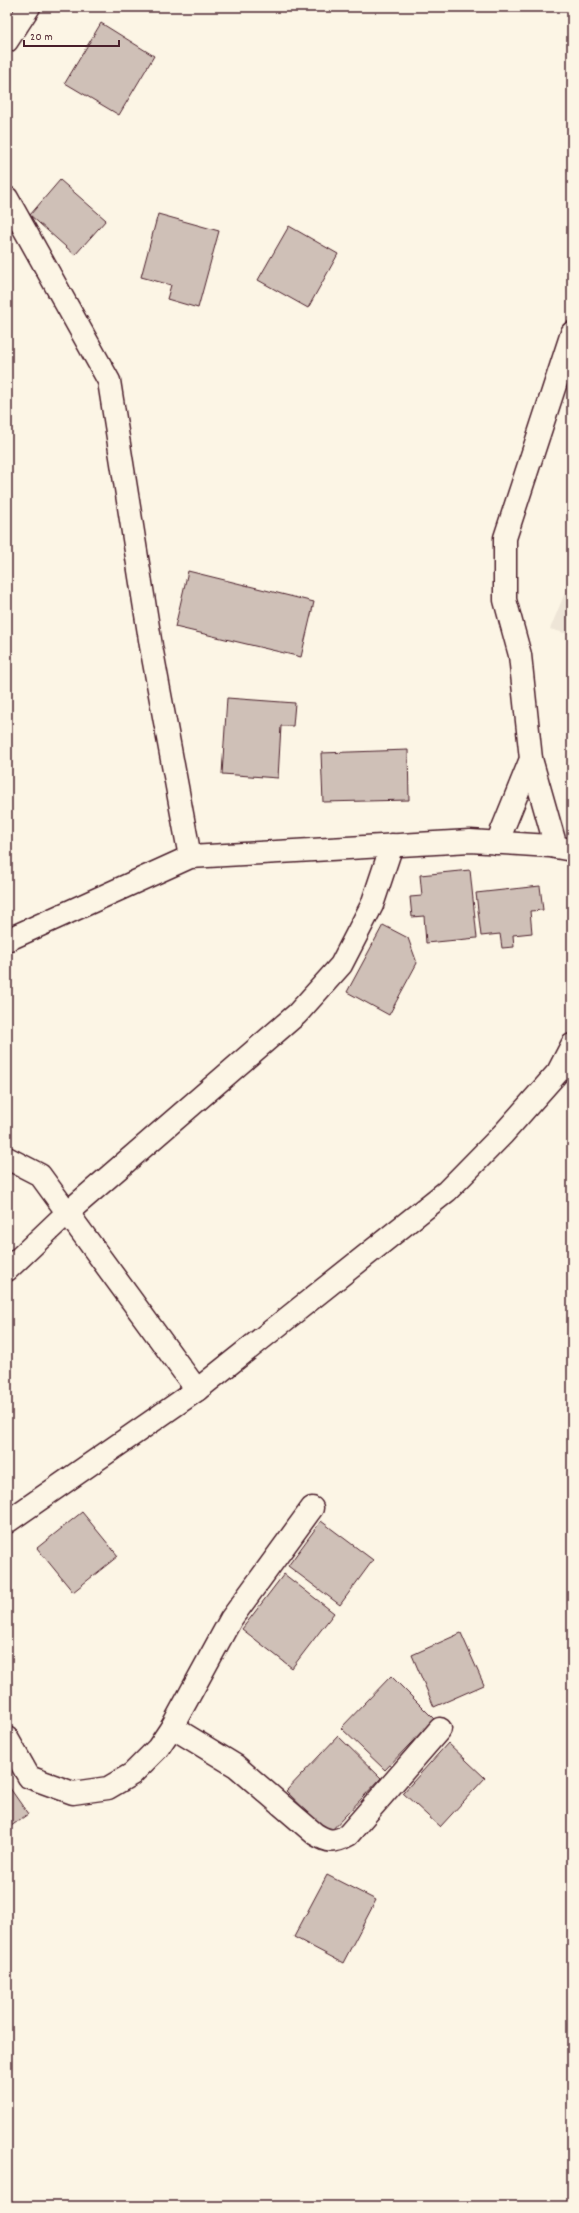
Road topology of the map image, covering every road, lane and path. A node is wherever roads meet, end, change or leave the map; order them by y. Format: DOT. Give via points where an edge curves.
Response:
graph roads {
  1 [pos="29,7"];
  2 [pos="7,41"];
  3 [pos="7,198"];
  4 [pos="572,333"];
  5 [pos="531,759"];
  6 [pos="497,843"];
  7 [pos="392,845"];
  8 [pos="564,848"];
  9 [pos="190,857"];
  10 [pos="7,940"];
  11 [pos="572,1045"];
  12 [pos="7,1158"];
  13 [pos="68,1212"];
  14 [pos="7,1270"];
  15 [pos="197,1390"];
  16 [pos="312,1508"];
  17 [pos="7,1522"];
  18 [pos="172,1727"];
  19 [pos="440,1729"];
  20 [pos="7,1738"];
  1 -- 2 [label="street"];
  3 -- 9 [label="street" via="109,381 150,646"];
  4 -- 5 [label="street" via="505,538 505,600 520,655"];
  5 -- 6 [label="street"];
  5 -- 8 [label="street"];
  6 -- 7 [label="street" via="470,841"];
  6 -- 8 [label="street"];
  7 -- 9 [label="street"];
  7 -- 13 [label="street" via="372,905 341,965 297,1014"];
  9 -- 10 [label="street"];
  11 -- 15 [label="street" via="558,1072 503,1134 447,1191"];
  12 -- 13 [label="street" via="40,1175"];
  13 -- 14 [label="street"];
  13 -- 15 [label="street"];
  15 -- 17 [label="street"];
  16 -- 18 [label="street" via="231,1619"];
  18 -- 19 [label="street" via="236,1766 315,1834 327,1841 339,1840 348,1834"];
  18 -- 20 [label="street" via="158,1748 132,1774 108,1788 73,1793 30,1777"];
}
